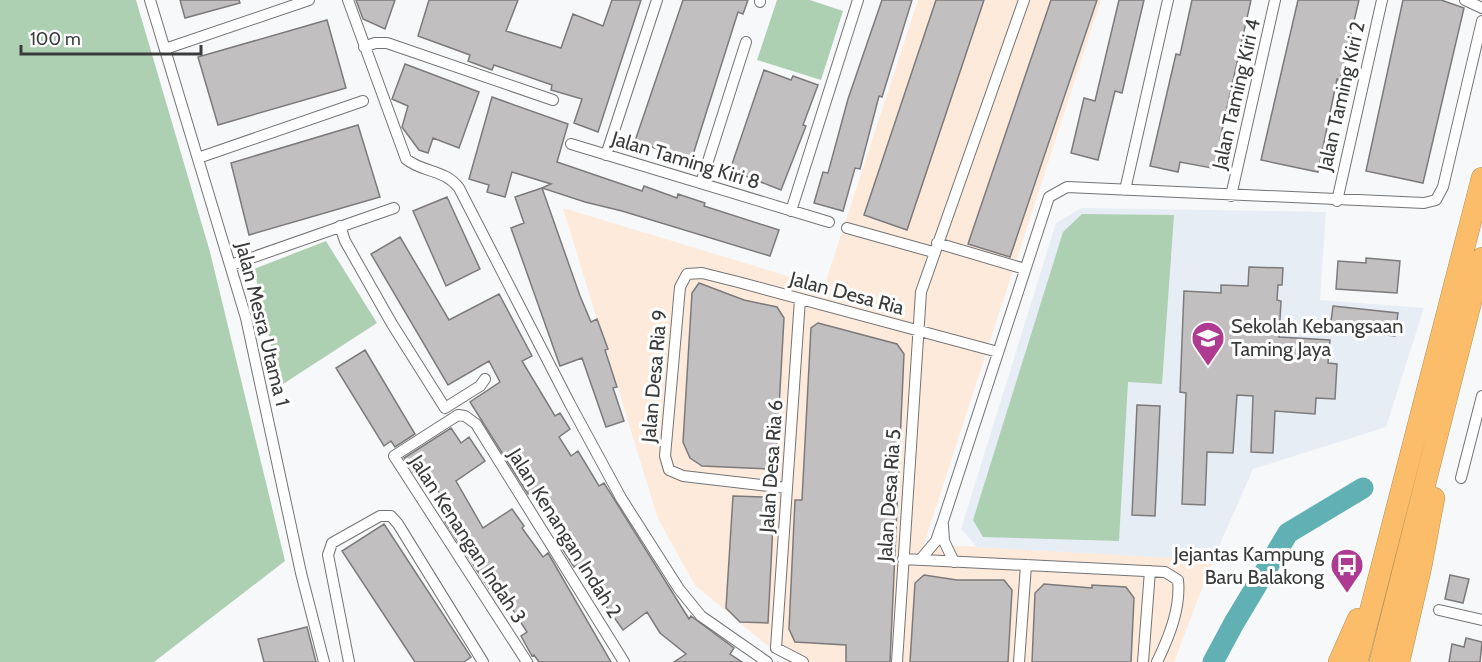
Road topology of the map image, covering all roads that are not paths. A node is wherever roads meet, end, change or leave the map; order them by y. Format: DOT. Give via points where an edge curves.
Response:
graph roads {
  1 [pos="150,0"];
  2 [pos="309,0"];
  3 [pos="348,0"];
  4 [pos="657,0"];
  5 [pos="858,0"];
  6 [pos="1024,0"];
  7 [pos="1168,0"];
  8 [pos="1275,0"];
  9 [pos="1382,0"];
  10 [pos="1465,0"];
  11 [pos="1482,8"];
  12 [pos="1482,21"];
  13 [pos="747,42"];
  14 [pos="364,47"];
  15 [pos="165,49"];
  16 [pos="363,100"];
  17 [pos="553,100"];
  18 [pos="571,144"];
  19 [pos="606,155"];
  20 [pos="198,158"];
  21 [pos="1482,178"];
  22 [pos="701,183"];
  23 [pos="1125,190"];
  24 [pos="1231,196"];
  25 [pos="1337,201"];
  26 [pos="394,208"];
  27 [pos="791,211"];
  28 [pos="829,222"];
  29 [pos="340,226"];
  30 [pos="848,228"];
  31 [pos="935,248"];
  32 [pos="1482,258"];
  33 [pos="231,265"];
  34 [pos="1025,269"];
  35 [pos="687,273"];
  36 [pos="800,299"];
  37 [pos="918,331"];
  38 [pos="998,352"];
  39 [pos="485,379"];
  40 [pos="1482,396"];
  41 [pos="476,424"];
  42 [pos="1436,435"];
  43 [pos="1461,478"];
  44 [pos="787,488"];
  45 [pos="943,521"];
  46 [pos="903,559"];
  47 [pos="920,560"];
  48 [pos="954,562"];
  49 [pos="1026,565"];
  50 [pos="1150,571"];
  51 [pos="1373,597"];
  52 [pos="1439,610"];
  53 [pos="1482,620"];
  54 [pos="324,662"];
  55 [pos="349,662"];
  56 [pos="483,662"];
  57 [pos="527,662"];
  58 [pos="624,662"];
  59 [pos="766,662"];
  60 [pos="804,662"];
  61 [pos="897,662"];
  62 [pos="1019,662"];
  63 [pos="1143,662"];
  64 [pos="1157,662"];
  65 [pos="1339,662"];
  66 [pos="1357,662"];
  67 [pos="1380,662"];
  68 [pos="1399,662"];
  1 -- 15 [label="street, Jalan Mesra Utama 1"];
  2 -- 15 [label="street"];
  3 -- 14 [label="street"];
  4 -- 19 [label="street"];
  5 -- 27 [label="street"];
  6 -- 31 [label="street, Jalan Desa Ria 5"];
  7 -- 23 [label="street"];
  8 -- 24 [label="street, Jalan Taming Kiri 4"];
  9 -- 25 [label="street, Jalan Taming Kiri 2"];
  10 -- 11 [label="street"];
  12 -- 25 [label="street" via="1443,187 1436,200"];
  13 -- 22 [label="street"];
  14 -- 17 [label="street" via="387,43"];
  14 -- 59 [label="street" via="406,159 417,168 451,177 459,188 564,395 621,498 679,589 701,616"];
  15 -- 20 [label="street, Jalan Mesra Utama 1"];
  16 -- 20 [label="street"];
  18 -- 19 [label="street, Jalan Taming Kiri 8"];
  19 -- 22 [label="street, Jalan Taming Kiri 8"];
  20 -- 33 [label="street, Jalan Mesra Utama 1"];
  21 -- 51 [label="highway"];
  22 -- 27 [label="street, Jalan Taming Kiri 8"];
  23 -- 24 [label="street"];
  23 -- 34 [label="street" via="1066,187 1049,197"];
  24 -- 25 [label="street"];
  26 -- 29 [label="street"];
  27 -- 28 [label="street, Jalan Taming Kiri 8"];
  29 -- 33 [label="street"];
  29 -- 39 [label="street" via="392,324 445,408"];
  30 -- 31 [label="street"];
  31 -- 34 [label="street"];
  31 -- 37 [label="street, Jalan Desa Ria 5" via="921,292"];
  32 -- 42 [label="highway"];
  33 -- 54 [label="street, Jalan Mesra Utama 1"];
  34 -- 38 [label="street"];
  35 -- 36 [label="street, Jalan Desa Ria" via="702,273"];
  35 -- 44 [label="street, Jalan Desa Ria 9" via="680,287 665,456 669,470 683,476"];
  36 -- 37 [label="street, Jalan Desa Ria"];
  36 -- 44 [label="street, Jalan Desa Ria 6"];
  37 -- 38 [label="street, Jalan Desa Ria"];
  37 -- 46 [label="street, Jalan Desa Ria 5"];
  38 -- 45 [label="street"];
  40 -- 43 [label="street"];
  41 -- 57 [label="street, Jalan Kenangan Indah 3" via="458,415 394,456"];
  41 -- 58 [label="street, Jalan Kenangan Indah 2"];
  42 -- 67 [label="highway"];
  42 -- 68 [label="highway" via="1433,504"];
  44 -- 60 [label="street, Jalan Desa Ria 6" via="776,648"];
  45 -- 47 [label="street" via="936,541"];
  45 -- 48 [label="street" via="944,541"];
  46 -- 47 [label="street"];
  46 -- 61 [label="street, Jalan Desa Ria 5"];
  47 -- 48 [label="street"];
  48 -- 49 [label="street"];
  49 -- 50 [label="street"];
  49 -- 62 [label="street"];
  50 -- 63 [label="street"];
  50 -- 64 [label="street" via="1165,572 1178,580 1180,597"];
  51 -- 65 [label="highway" via="1352,628"];
  51 -- 66 [label="highway"];
  52 -- 53 [label="street"];
  55 -- 56 [label="street" via="328,555 332,543 380,516 391,516"];
}
